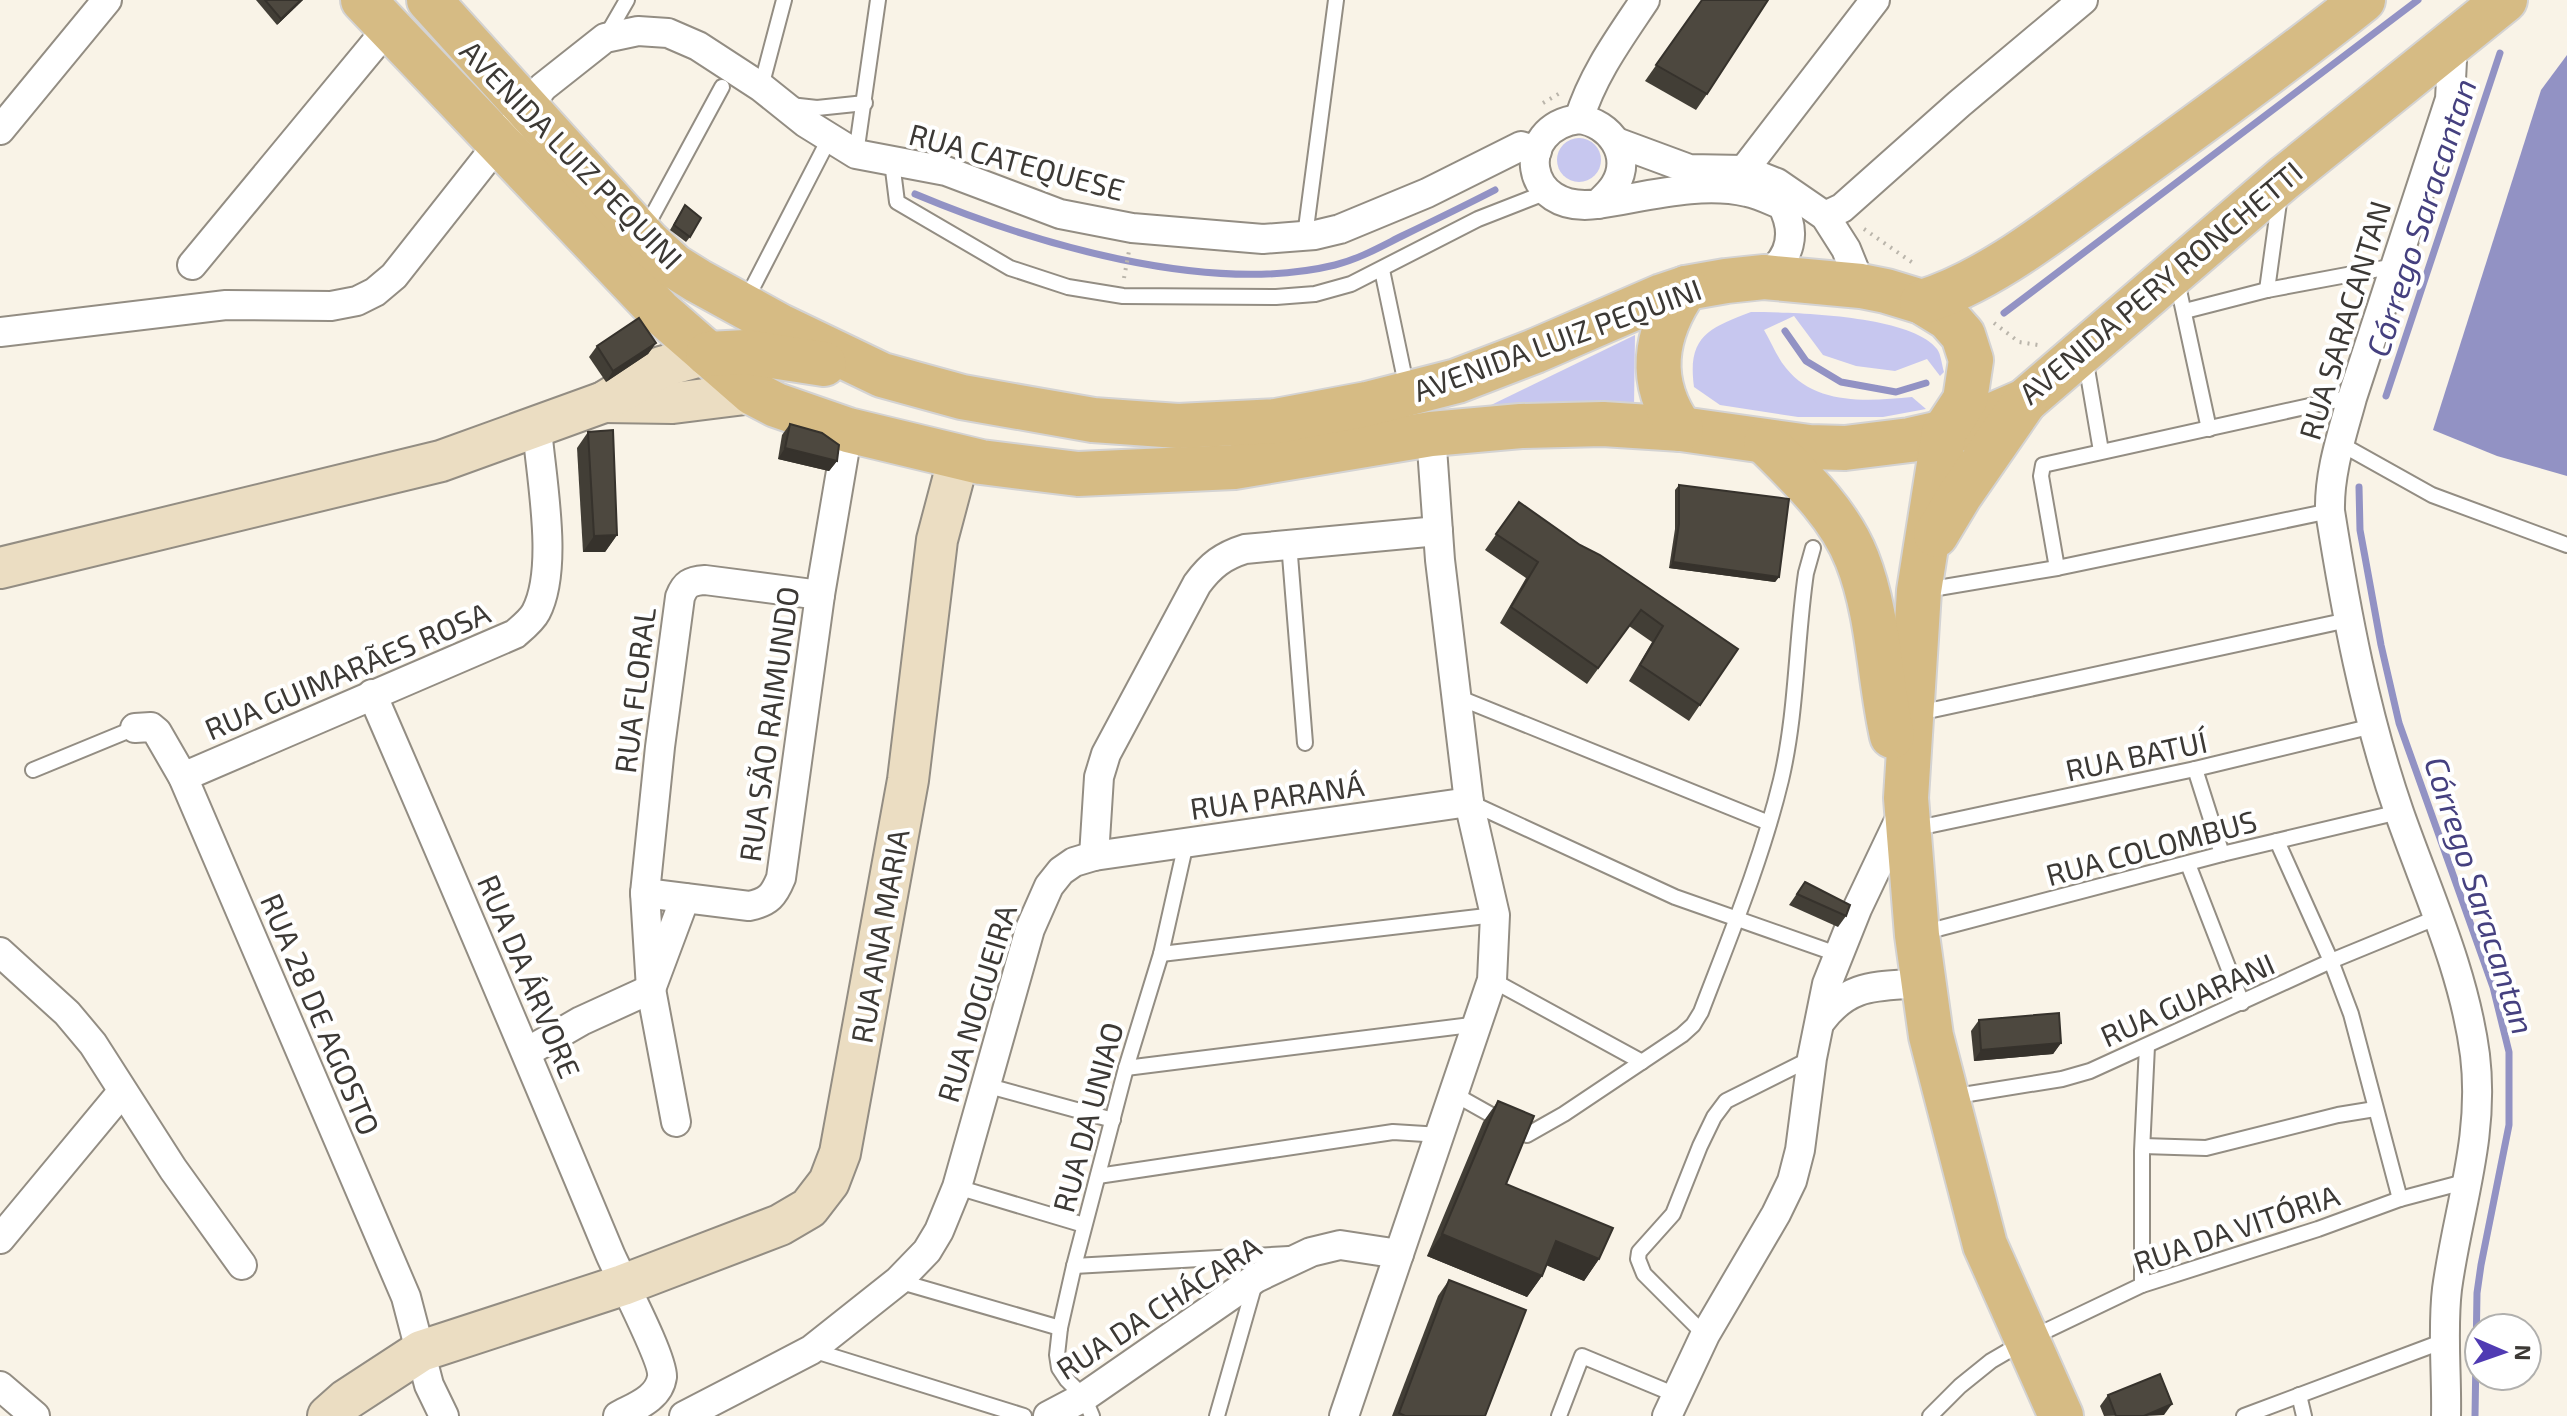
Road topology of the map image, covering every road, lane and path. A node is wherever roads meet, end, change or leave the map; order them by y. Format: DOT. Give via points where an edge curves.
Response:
graph roads {
  1 [pos="107,0"];
  2 [pos="429,0"];
  3 [pos="627,0"];
  4 [pos="784,0"];
  5 [pos="878,0"];
  6 [pos="1336,0"];
  7 [pos="1645,0"];
  8 [pos="1875,0"];
  9 [pos="2083,0"];
  10 [pos="2363,0"];
  11 [pos="2505,0"];
  12 [pos="376,14"];
  13 [pos="605,38"];
  14 [pos="2453,41"];
  15 [pos="722,87"];
  16 [pos="769,94"];
  17 [pos="865,103"];
  18 [pos="525,109"];
  19 [pos="1579,119"];
  20 [pos="0,130"];
  21 [pos="829,139"];
  22 [pos="1616,142"];
  23 [pos="499,144"];
  24 [pos="1537,151"];
  25 [pos="856,154"];
  26 [pos="892,162"];
  27 [pos="1744,170"];
  28 [pos="2283,179"];
  29 [pos="1547,192"];
  30 [pos="1598,204"];
  31 [pos="1825,216"];
  32 [pos="642,235"];
  33 [pos="1305,236"];
  34 [pos="1129,251"];
  35 [pos="192,265"];
  36 [pos="2395,266"];
  37 [pos="1382,270"];
  38 [pos="1125,274"];
  39 [pos="1764,277"];
  40 [pos="1861,286"];
  41 [pos="1686,288"];
  42 [pos="2267,290"];
  43 [pos="2180,292"];
  44 [pos="1922,302"];
  45 [pos="742,306"];
  46 [pos="8,325"];
  47 [pos="2084,352"];
  48 [pos="708,354"];
  49 [pos="882,375"];
  50 [pos="753,393"];
  51 [pos="1407,394"];
  52 [pos="2352,398"];
  53 [pos="2025,401"];
  54 [pos="604,402"];
  55 [pos="537,428"];
  56 [pos="1681,429"];
  57 [pos="2209,429"];
  58 [pos="848,430"];
  59 [pos="1944,432"];
  60 [pos="1431,434"];
  61 [pos="1766,443"];
  62 [pos="2339,443"];
  63 [pos="2101,451"];
  64 [pos="959,457"];
  65 [pos="2330,511"];
  66 [pos="1438,531"];
  67 [pos="1289,543"];
  68 [pos="2567,545"];
  69 [pos="1813,548"];
  70 [pos="0,568"];
  71 [pos="2057,568"];
  72 [pos="1922,576"];
  73 [pos="820,595"];
  74 [pos="2348,620"];
  75 [pos="372,694"];
  76 [pos="1455,696"];
  77 [pos="1910,715"];
  78 [pos="2373,726"];
  79 [pos="135,728"];
  80 [pos="1305,743"];
  81 [pos="2195,769"];
  82 [pos="33,770"];
  83 [pos="183,777"];
  84 [pos="1469,802"];
  85 [pos="1907,811"];
  86 [pos="2399,812"];
  87 [pos="1769,823"];
  88 [pos="2277,841"];
  89 [pos="1186,843"];
  90 [pos="2222,854"];
  91 [pos="1094,856"];
  92 [pos="2188,864"];
  93 [pos="645,893"];
  94 [pos="685,898"];
  95 [pos="1857,909"];
  96 [pos="1495,915"];
  97 [pos="1915,917"];
  98 [pos="2438,917"];
  99 [pos="1736,918"];
  100 [pos="0,952"];
  101 [pos="1161,954"];
  102 [pos="1837,954"];
  103 [pos="2331,961"];
  104 [pos="1492,980"];
  105 [pos="1903,985"];
  106 [pos="651,989"];
  107 [pos="2242,1003"];
  108 [pos="1821,1021"];
  109 [pos="1479,1024"];
  110 [pos="2147,1046"];
  111 [pos="527,1052"];
  112 [pos="1812,1058"];
  113 [pos="1642,1062"];
  114 [pos="1126,1068"];
  115 [pos="985,1085"];
  116 [pos="122,1092"];
  117 [pos="1454,1094"];
  118 [pos="1947,1097"];
  119 [pos="2375,1109"];
  120 [pos="1113,1120"];
  121 [pos="676,1122"];
  122 [pos="1441,1135"];
  123 [pos="2143,1146"];
  124 [pos="1098,1176"];
  125 [pos="2468,1181"];
  126 [pos="957,1187"];
  127 [pos="2400,1199"];
  128 [pos="1084,1225"];
  129 [pos="0,1239"];
  130 [pos="1311,1252"];
  131 [pos="1399,1254"];
  132 [pos="242,1265"];
  133 [pos="1074,1266"];
  134 [pos="1256,1278"];
  135 [pos="898,1281"];
  136 [pos="623,1285"];
  137 [pos="2142,1285"];
  138 [pos="1060,1328"];
  139 [pos="1705,1335"];
  140 [pos="2027,1340"];
  141 [pos="2444,1341"];
  142 [pos="811,1350"];
  143 [pos="421,1351"];
  144 [pos="0,1386"];
  145 [pos="2299,1395"];
  146 [pos="1672,1406"];
  147 [pos="2052,1406"];
  148 [pos="1088,1407"];
  149 [pos="35,1416"];
  150 [pos="328,1416"];
  151 [pos="444,1416"];
  152 [pos="618,1416"];
  153 [pos="684,1416"];
  154 [pos="1024,1416"];
  155 [pos="1048,1416"];
  156 [pos="1217,1416"];
  157 [pos="1344,1416"];
  158 [pos="1559,1416"];
  159 [pos="1930,1416"];
  160 [pos="2244,1416"];
  161 [pos="2304,1416"];
  162 [pos="2446,1416"];
  1 -- 20 [label="street"];
  2 -- 18 [label="main road, AVENIDA LUIZ PEQUINI"];
  3 -- 13 [label="lane"];
  4 -- 16 [label="lane"];
  5 -- 17 [label="lane"];
  6 -- 33 [label="lane"];
  7 -- 19 [label="street" via="1600,68"];
  8 -- 27 [label="street"];
  9 -- 31 [label="street" via="1842,208"];
  10 -- 44 [label="main road" via="2054,229 1966,286"];
  11 -- 14 [label="main road, AVENIDA PERY RONCHETTI"];
  12 -- 23 [label="main road, AVENIDA LUIZ PEQUINI"];
  12 -- 35 [label="street"];
  13 -- 16 [label="street, RUA CATEQUESE" via="638,31 668,33 698,46"];
  13 -- 18 [label="street, RUA CATEQUESE" via="543,87"];
  14 -- 28 [label="main road, AVENIDA PERY RONCHETTI"];
  14 -- 36 [label="street, RUA SARACANTAN" via="2450,99"];
  15 -- 32 [label="lane"];
  16 -- 17 [label="lane" via="794,106"];
  16 -- 21 [label="street, RUA CATEQUESE"];
  17 -- 25 [label="lane"];
  18 -- 23 [label="street, RUA CATEQUESE"];
  18 -- 32 [label="main road, AVENIDA LUIZ PEQUINI"];
  19 -- 22 [label="street" via="1601,125"];
  19 -- 24 [label="street" via="1548,132"];
  21 -- 25 [label="street, RUA CATEQUESE"];
  21 -- 45 [label="lane"];
  22 -- 27 [label="street" via="1689,169"];
  22 -- 30 [label="street" via="1621,155 1617,183"];
  23 -- 46 [label="street, RUA CATEQUESE" via="394,276 357,301 331,306 226,305"];
  23 -- 48 [label="main road, AVENIDA LUIZ PEQUINI" via="659,311"];
  24 -- 29 [label="street" via="1537,173"];
  24 -- 33 [label="street, RUA CATEQUESE" via="1521,146 1368,218"];
  25 -- 26 [label="street, RUA CATEQUESE"];
  26 -- 33 [label="street, RUA CATEQUESE" via="946,171 1029,204 1100,222 1219,236"];
  26 -- 37 [label="lane" via="897,202 1010,268 1068,287 1123,296 1296,296 1334,290"];
  27 -- 31 [label="street" via="1777,183"];
  28 -- 42 [label="lane"];
  28 -- 43 [label="main road, AVENIDA PERY RONCHETTI"];
  29 -- 30 [label="street" via="1565,204"];
  29 -- 37 [label="lane" via="1478,219"];
  30 -- 39 [label="street" via="1725,189 1782,205 1790,245 1781,264"];
  31 -- 40 [label="street"];
  32 -- 45 [label="main road, AVENIDA LUIZ PEQUINI" via="674,266"];
  34 -- 38 [label="path"];
  36 -- 42 [label="lane"];
  36 -- 52 [label="street, RUA SARACANTAN"];
  37 -- 51 [label="lane"];
  39 -- 40 [label="main road, AVENIDA LUIZ PEQUINI"];
  39 -- 41 [label="main road, AVENIDA LUIZ PEQUINI"];
  40 -- 44 [label="main road, AVENIDA LUIZ PEQUINI"];
  41 -- 51 [label="main road, AVENIDA LUIZ PEQUINI" via="1457,381"];
  41 -- 56 [label="main road" via="1669,316 1659,351 1663,401"];
  42 -- 43 [label="lane"];
  43 -- 47 [label="main road, AVENIDA PERY RONCHETTI"];
  43 -- 57 [label="lane"];
  44 -- 59 [label="main road, AVENIDA LUIZ PEQUINI" via="1953,322 1971,360 1965,400"];
  45 -- 49 [label="main road, AVENIDA LUIZ PEQUINI"];
  47 -- 53 [label="main road, AVENIDA PERY RONCHETTI"];
  47 -- 63 [label="lane"];
  48 -- 49 [label="main road" via="772,354"];
  48 -- 50 [label="main road, AVENIDA LUIZ PEQUINI"];
  48 -- 54 [label="street" via="661,367"];
  49 -- 51 [label="main road, AVENIDA LUIZ PEQUINI" via="962,397 1093,420 1178,426 1276,421"];
  50 -- 54 [label="street" via="673,403"];
  50 -- 58 [label="main road, AVENIDA LUIZ PEQUINI"];
  52 -- 57 [label="lane"];
  52 -- 62 [label="street, RUA SARACANTAN"];
  53 -- 59 [label="main road, AVENIDA PERY RONCHETTI"];
  53 -- 72 [label="main road" via="1941,525"];
  54 -- 55 [label="street"];
  55 -- 70 [label="street" via="441,461"];
  55 -- 75 [label="street, RUA GUIMARÃES ROSA" via="548,558 536,614 515,634"];
  56 -- 60 [label="main road, AVENIDA LUIZ PEQUINI" via="1603,424"];
  56 -- 61 [label="main road, AVENIDA LUIZ PEQUINI"];
  57 -- 63 [label="lane"];
  58 -- 64 [label="main road, AVENIDA LUIZ PEQUINI"];
  58 -- 73 [label="street, RUA SÃO RAIMUNDO"];
  59 -- 61 [label="main road, AVENIDA PERY RONCHETTI" via="1872,446"];
  59 -- 72 [label="main road, AVENIDA LUIZ PEQUINI"];
  60 -- 64 [label="main road, AVENIDA LUIZ PEQUINI" via="1234,467 1161,472 1078,474"];
  60 -- 66 [label="street"];
  61 -- 85 [label="main road, AVENIDA LUIZ PEQUINI" via="1816,494 1856,556 1868,593"];
  62 -- 65 [label="street, RUA SARACANTAN"];
  62 -- 68 [label="lane" via="2432,495"];
  63 -- 71 [label="lane" via="2047,462 2041,469"];
  64 -- 136 [label="street, RUA ANA MARIA" via="937,540 908,780 840,1153 829,1182 809,1208 780,1225"];
  65 -- 71 [label="lane"];
  65 -- 74 [label="street, RUA SARACANTAN"];
  66 -- 67 [label="street"];
  66 -- 76 [label="street"];
  67 -- 80 [label="lane"];
  67 -- 91 [label="street" via="1227,555 1197,584 1106,754 1099,777"];
  69 -- 87 [label="lane" via="1801,607 1789,732"];
  71 -- 72 [label="lane"];
  72 -- 77 [label="main road, AVENIDA LUIZ PEQUINI"];
  73 -- 93 [label="street, RUA FLORAL" via="705,580 684,586"];
  73 -- 94 [label="street, RUA SÃO RAIMUNDO" via="781,878 774,895 749,906"];
  74 -- 77 [label="lane"];
  74 -- 78 [label="street, RUA SARACANTAN"];
  75 -- 83 [label="street, RUA GUIMARÃES ROSA"];
  75 -- 111 [label="street, RUA DA ÁRVORE"];
  76 -- 84 [label="street"];
  76 -- 87 [label="lane"];
  77 -- 85 [label="main road, AVENIDA LUIZ PEQUINI"];
  78 -- 81 [label="lane, RUA BATUÍ"];
  78 -- 86 [label="street, RUA SARACANTAN"];
  79 -- 82 [label="lane"];
  79 -- 83 [label="street, RUA 28 DE AGOSTO" via="157,732"];
  81 -- 85 [label="lane, RUA BATUÍ"];
  81 -- 90 [label="lane"];
  83 -- 143 [label="street, RUA 28 DE AGOSTO" via="406,1297"];
  84 -- 89 [label="street, RUA PARANÁ"];
  84 -- 96 [label="street"];
  84 -- 99 [label="lane" via="1675,897"];
  85 -- 95 [label="street"];
  85 -- 97 [label="main road, AVENIDA LUIZ PEQUINI"];
  86 -- 88 [label="lane, RUA COLOMBUS"];
  86 -- 98 [label="street, RUA SARACANTAN"];
  87 -- 99 [label="lane"];
  88 -- 90 [label="lane, RUA COLOMBUS"];
  88 -- 103 [label="lane"];
  89 -- 91 [label="street, RUA PARANÁ"];
  89 -- 101 [label="lane, RUA DA UNIAO"];
  90 -- 92 [label="lane, RUA COLOMBUS"];
  91 -- 115 [label="street, RUA NOGUEIRA" via="1074,862 1049,886 1030,929"];
  92 -- 97 [label="lane, RUA COLOMBUS"];
  92 -- 107 [label="lane"];
  93 -- 94 [label="street, RUA SÃO RAIMUNDO"];
  93 -- 106 [label="street"];
  94 -- 106 [label="street"];
  95 -- 97 [label="street" via="1880,895 1899,894"];
  95 -- 102 [label="street"];
  95 -- 105 [label="street" via="1854,956 1862,971"];
  96 -- 101 [label="lane"];
  96 -- 104 [label="street"];
  97 -- 105 [label="main road, AVENIDA LUIZ PEQUINI"];
  98 -- 103 [label="lane, RUA GUARANI"];
  98 -- 125 [label="street, RUA SARACANTAN" via="2460,979 2475,1056 2478,1110"];
  99 -- 102 [label="lane"];
  99 -- 113 [label="lane" via="1693,1025"];
  100 -- 116 [label="street" via="67,1013"];
  101 -- 114 [label="lane, RUA DA UNIAO"];
  102 -- 108 [label="street"];
  103 -- 107 [label="lane, RUA GUARANI"];
  103 -- 119 [label="lane" via="2365,1061"];
  104 -- 109 [label="street"];
  104 -- 113 [label="lane"];
  105 -- 108 [label="street" via="1845,995"];
  105 -- 118 [label="main road, AVENIDA LUIZ PEQUINI" via="1931,1036"];
  106 -- 111 [label="street"];
  106 -- 121 [label="street"];
  107 -- 110 [label="lane, RUA GUARANI"];
  108 -- 112 [label="street"];
  109 -- 114 [label="lane"];
  109 -- 117 [label="street"];
  110 -- 118 [label="lane, RUA GUARANI" via="2062,1079"];
  110 -- 123 [label="lane"];
  111 -- 136 [label="street, RUA DA ÁRVORE"];
  112 -- 139 [label="street" via="1792,1181"];
  112 -- 139 [label="lane" via="1726,1101 1700,1146 1673,1214 1639,1252 1644,1274"];
  113 -- 117 [label="lane" via="1527,1135"];
  114 -- 120 [label="lane, RUA DA UNIAO"];
  115 -- 120 [label="lane"];
  115 -- 126 [label="street, RUA NOGUEIRA"];
  116 -- 129 [label="street"];
  116 -- 132 [label="street"];
  117 -- 122 [label="street"];
  118 -- 140 [label="main road, AVENIDA LUIZ PEQUINI" via="1985,1245"];
  119 -- 123 [label="lane" via="2206,1148"];
  119 -- 127 [label="lane"];
  120 -- 124 [label="lane, RUA DA UNIAO"];
  122 -- 124 [label="lane" via="1393,1132"];
  122 -- 131 [label="street"];
  123 -- 137 [label="lane"];
  124 -- 128 [label="lane, RUA DA UNIAO"];
  125 -- 127 [label="lane, RUA DA VITÓRIA"];
  125 -- 141 [label="street, RUA SARACANTAN" via="2447,1292"];
  126 -- 128 [label="lane"];
  126 -- 135 [label="street, RUA NOGUEIRA" via="927,1251"];
  127 -- 137 [label="lane, RUA DA VITÓRIA"];
  128 -- 133 [label="lane, RUA DA UNIAO"];
  130 -- 131 [label="street, RUA DA CHÁCARA" via="1340,1245"];
  130 -- 133 [label="lane"];
  130 -- 134 [label="street, RUA DA CHÁCARA"];
  131 -- 157 [label="street"];
  133 -- 138 [label="lane, RUA DA UNIAO"];
  134 -- 148 [label="street, RUA DA CHÁCARA"];
  134 -- 156 [label="lane"];
  135 -- 138 [label="lane"];
  135 -- 142 [label="street, RUA NOGUEIRA"];
  136 -- 143 [label="street, RUA ANA MARIA"];
  136 -- 152 [label="street, RUA DA ÁRVORE" via="662,1376 649,1399"];
  137 -- 140 [label="lane, RUA DA VITÓRIA"];
  138 -- 148 [label="lane, RUA DA UNIAO" via="1059,1368"];
  139 -- 146 [label="street"];
  140 -- 147 [label="main road, AVENIDA LUIZ PEQUINI"];
  140 -- 159 [label="lane, RUA DA VITÓRIA" via="1991,1361"];
  141 -- 145 [label="lane"];
  141 -- 162 [label="street, RUA SARACANTAN"];
  142 -- 153 [label="street, RUA NOGUEIRA"];
  142 -- 154 [label="lane"];
  143 -- 150 [label="street, RUA ANA MARIA"];
  143 -- 151 [label="street, RUA 28 DE AGOSTO"];
  144 -- 149 [label="street"];
  145 -- 160 [label="lane"];
  145 -- 161 [label="lane"];
  146 -- 158 [label="lane" via="1582,1356"];
  148 -- 155 [label="street, RUA DA CHÁCARA"];
}
